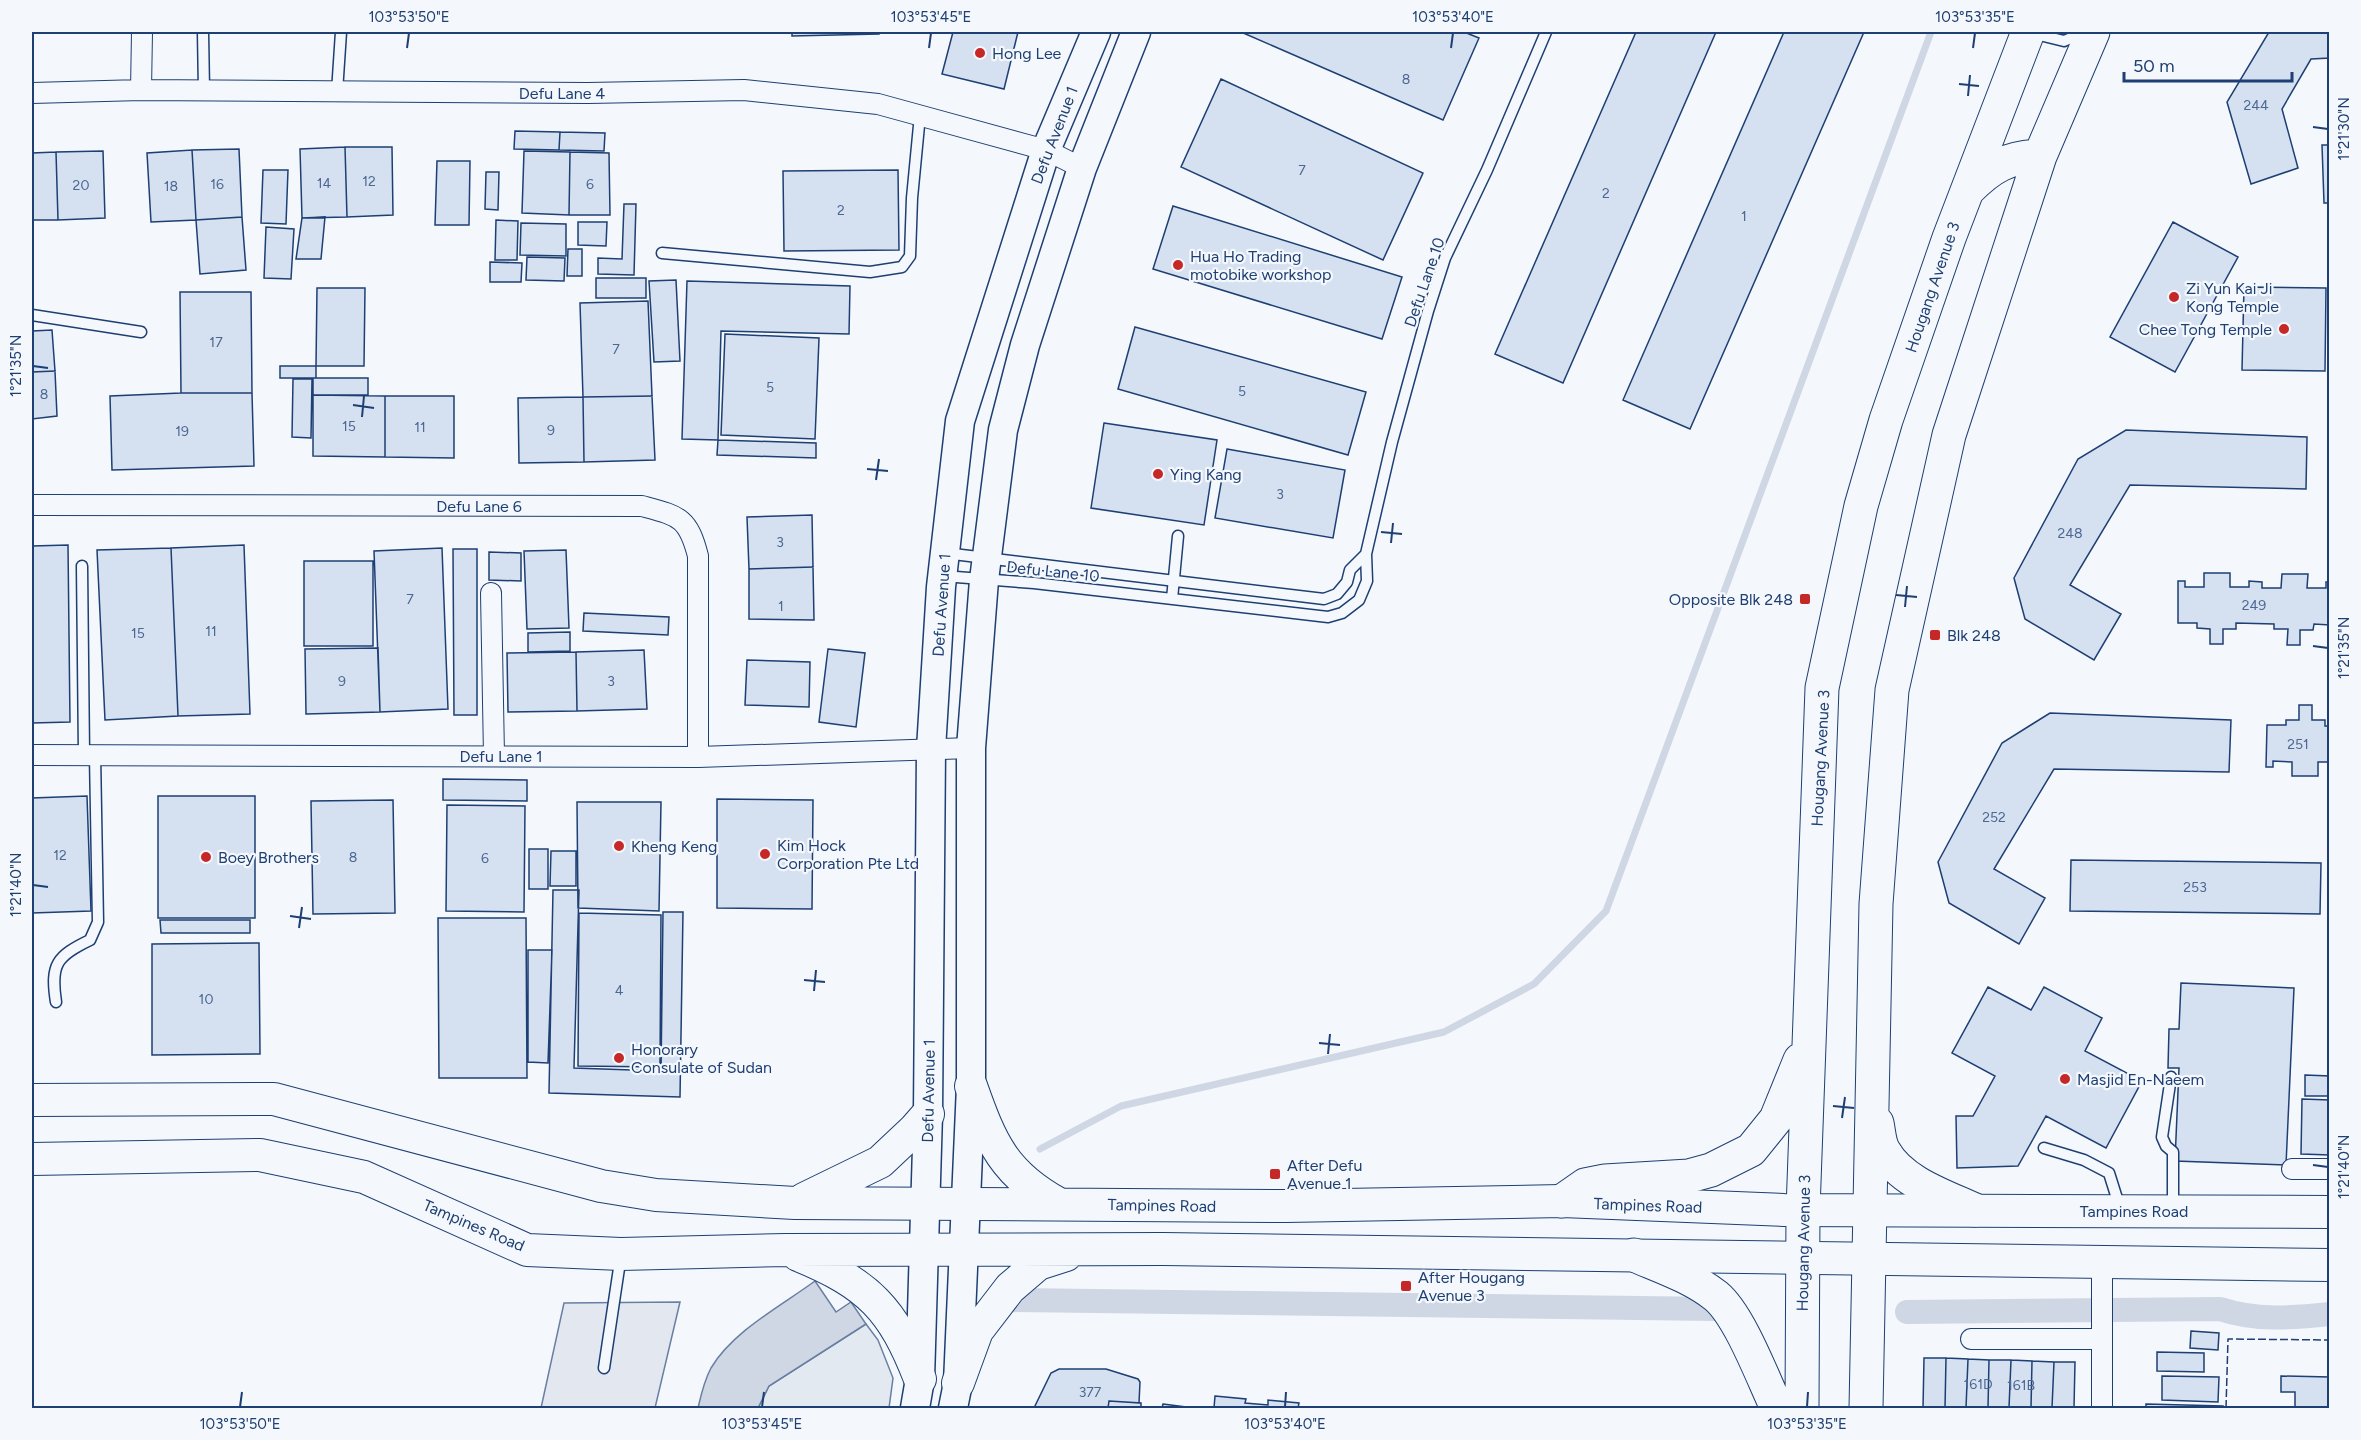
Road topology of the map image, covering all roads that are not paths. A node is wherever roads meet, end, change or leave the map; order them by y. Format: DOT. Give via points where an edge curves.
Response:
graph roads {
  1 [pos="142,32"];
  2 [pos="203,32"];
  3 [pos="341,32"];
  4 [pos="1096,32"];
  5 [pos="1136,32"];
  6 [pos="1546,32"];
  7 [pos="2027,32"];
  8 [pos="2085,32"];
  9 [pos="2093,32"];
  10 [pos="141,90"];
  11 [pos="204,91"];
  12 [pos="337,92"];
  13 [pos="32,93"];
  14 [pos="920,115"];
  15 [pos="1046,150"];
  16 [pos="2040,156"];
  17 [pos="1082,168"];
  18 [pos="1966,193"];
  19 [pos="662,253"];
  20 [pos="32,315"];
  21 [pos="141,332"];
  22 [pos="32,505"];
  23 [pos="1178,536"];
  24 [pos="1366,554"];
  25 [pos="943,565"];
  26 [pos="82,566"];
  27 [pos="986,570"];
  28 [pos="1173,580"];
  29 [pos="491,593"];
  30 [pos="1172,598"];
  31 [pos="971,748"];
  32 [pos="931,749"];
  33 [pos="32,755"];
  34 [pos="89,755"];
  35 [pos="494,756"];
  36 [pos="698,757"];
  37 [pos="56,1002"];
  38 [pos="1808,1039"];
  39 [pos="2170,1077"];
  40 [pos="971,1086"];
  41 [pos="1872,1095"];
  42 [pos="32,1100"];
  43 [pos="928,1113"];
  44 [pos="2043,1148"];
  45 [pos="32,1159"];
  46 [pos="2292,1169"];
  47 [pos="2330,1169"];
  48 [pos="925,1202"];
  49 [pos="1562,1202"];
  50 [pos="795,1203"];
  51 [pos="966,1203"];
  52 [pos="1059,1204"];
  53 [pos="1870,1209"];
  54 [pos="1803,1210"];
  55 [pos="1975,1210"];
  56 [pos="2121,1211"];
  57 [pos="2173,1211"];
  58 [pos="2330,1212"];
  59 [pos="786,1250"];
  60 [pos="1081,1250"];
  61 [pos="924,1251"];
  62 [pos="964,1251"];
  63 [pos="621,1254"];
  64 [pos="1634,1256"];
  65 [pos="1802,1258"];
  66 [pos="1869,1258"];
  67 [pos="2102,1261"];
  68 [pos="2330,1264"];
  69 [pos="2102,1336"];
  70 [pos="1971,1339"];
  71 [pos="604,1368"];
  72 [pos="918,1394"];
  73 [pos="956,1396"];
  74 [pos="1777,1408"];
  75 [pos="1802,1408"];
  76 [pos="1866,1408"];
  77 [pos="2102,1408"];
  1 -- 10 [label="street"];
  2 -- 11 [label="lane"];
  3 -- 12 [label="lane"];
  4 -- 15 [label="main road, Defu Avenue 1"];
  5 -- 17 [label="main road"];
  6 -- 24 [label="lane, Defu Lane 10" via="1445,258 1409,376"];
  7 -- 8 [label="lane" via="2064,41"];
  7 -- 18 [label="highway, Hougang Avenue 3"];
  9 -- 16 [label="highway"];
  10 -- 11 [label="street, Defu Lane 4"];
  10 -- 13 [label="street, Defu Lane 4"];
  11 -- 12 [label="street, Defu Lane 4"];
  12 -- 14 [label="street, Defu Lane 4" via="744,90 878,104"];
  14 -- 15 [label="street, Defu Lane 4"];
  14 -- 19 [label="lane" via="910,256 902,267 870,272"];
  15 -- 17 [label="street, Defu Lane 4"];
  15 -- 25 [label="main road, Defu Avenue 1" via="960,421"];
  16 -- 18 [label="highway" via="2005,160 1986,172"];
  16 -- 41 [label="highway" via="1949,435 1892,690 1876,904"];
  17 -- 27 [label="main road" via="1025,345 1003,430"];
  18 -- 38 [label="highway, Hougang Avenue 3" via="1883,431 1853,540 1822,688"];
  20 -- 21 [label="lane"];
  22 -- 36 [label="street, Defu Lane 6" via="642,506 675,515 692,531 698,556"];
  23 -- 28 [label="lane"];
  24 -- 28 [label="lane, Defu Lane 10" via="1350,570 1347,582 1337,594 1324,599"];
  24 -- 30 [label="lane, Defu Lane 10" via="1367,581 1359,600 1342,613 1328,617"];
  25 -- 27 [label="lane, Defu Lane 10"];
  25 -- 27 [label="lane, Defu Lane 10"];
  25 -- 32 [label="main road, Defu Avenue 1"];
  26 -- 34 [label="lane"];
  27 -- 28 [label="lane, Defu Lane 10"];
  27 -- 30 [label="lane, Defu Lane 10"];
  27 -- 31 [label="main road"];
  28 -- 30 [label="lane"];
  29 -- 35 [label="street"];
  31 -- 32 [label="street, Defu Lane 1"];
  31 -- 40 [label="main road"];
  32 -- 36 [label="street, Defu Lane 1"];
  32 -- 43 [label="main road, Defu Avenue 1"];
  33 -- 34 [label="street, Defu Lane 1"];
  34 -- 35 [label="street, Defu Lane 1"];
  34 -- 37 [label="lane" via="98,922 90,940 65,952 52,977"];
  35 -- 36 [label="street, Defu Lane 1"];
  38 -- 49 [label="highway" via="1776,1119 1751,1150 1689,1176 1585,1185"];
  38 -- 54 [label="highway, Hougang Avenue 3"];
  39 -- 57 [label="lane" via="2162,1137 2173,1152"];
  40 -- 51 [label="main road"];
  40 -- 52 [label="main road" via="999,1154 1032,1189"];
  41 -- 53 [label="highway"];
  41 -- 55 [label="highway" via="1882,1149 1893,1164 1937,1193"];
  42 -- 50 [label="main road, Tampines Road" via="274,1099 601,1186 656,1195"];
  43 -- 48 [label="main road, Defu Avenue 1"];
  43 -- 50 [label="main road" via="880,1162"];
  44 -- 56 [label="lane" via="2084,1160 2109,1173"];
  45 -- 63 [label="main road, Tampines Road" via="260,1155 364,1177 527,1250"];
  46 -- 47 [label="street"];
  48 -- 50 [label="main road, Tampines Road"];
  48 -- 51 [label="main road, Tampines Road"];
  48 -- 61 [label="main road"];
  49 -- 52 [label="main road, Tampines Road"];
  49 -- 54 [label="main road, Tampines Road"];
  51 -- 52 [label="main road, Tampines Road"];
  51 -- 62 [label="main road"];
  53 -- 54 [label="main road, Tampines Road"];
  53 -- 55 [label="main road, Tampines Road"];
  53 -- 66 [label="highway"];
  54 -- 65 [label="highway, Hougang Avenue 3"];
  55 -- 56 [label="main road, Tampines Road"];
  56 -- 57 [label="main road, Tampines Road"];
  57 -- 58 [label="main road, Tampines Road"];
  59 -- 61 [label="main road, Tampines Road"];
  59 -- 63 [label="main road, Tampines Road"];
  59 -- 72 [label="main road" via="828,1267 882,1306 904,1338"];
  60 -- 62 [label="main road, Tampines Road"];
  60 -- 64 [label="main road, Tampines Road"];
  60 -- 73 [label="main road" via="1038,1264 1010,1288 977,1331"];
  61 -- 62 [label="main road, Tampines Road"];
  61 -- 72 [label="main road"];
  62 -- 73 [label="main road"];
  63 -- 71 [label="lane"];
  64 -- 65 [label="main road, Tampines Road"];
  64 -- 74 [label="highway" via="1695,1282 1717,1297 1732,1316"];
  65 -- 66 [label="main road, Tampines Road"];
  65 -- 75 [label="highway, Hougang Avenue 3"];
  66 -- 67 [label="main road, Tampines Road"];
  66 -- 76 [label="highway"];
  67 -- 68 [label="main road, Tampines Road"];
  67 -- 69 [label="street"];
  69 -- 70 [label="street"];
  69 -- 77 [label="street"];
}
